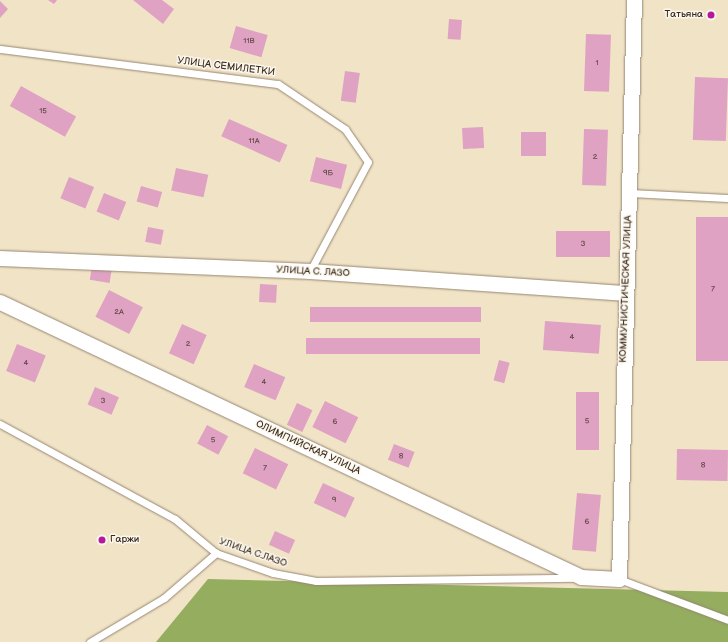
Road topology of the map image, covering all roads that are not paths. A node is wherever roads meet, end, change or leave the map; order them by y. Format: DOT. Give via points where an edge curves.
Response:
graph roads {
  1 [pos="634,0"];
  2 [pos="0,49"];
  3 [pos="629,193"];
  4 [pos="728,198"];
  5 [pos="0,258"];
  6 [pos="310,271"];
  7 [pos="626,293"];
  8 [pos="0,302"];
  9 [pos="0,424"];
  10 [pos="216,553"];
  11 [pos="581,577"];
  12 [pos="619,579"];
  13 [pos="728,620"];
  14 [pos="90,642"];
  1 -- 3 [label="street, КОММУНИСТИЧЕСКАЯ УЛИЦА"];
  2 -- 6 [label="lane, УЛИЦА СЕМИЛЕТКИ" via="278,84 345,129 368,162"];
  3 -- 4 [label="lane"];
  3 -- 7 [label="street, КОММУНИСТИЧЕСКАЯ УЛИЦА"];
  5 -- 6 [label="street, УЛИЦА С. ЛАЗО"];
  6 -- 7 [label="street, УЛИЦА С. ЛАЗО"];
  7 -- 12 [label="street, КОММУНИСТИЧЕСКАЯ УЛИЦА"];
  8 -- 11 [label="street, ОЛИМПИЙСКАЯ УЛИЦА"];
  9 -- 10 [label="lane, УЛИЦА С.ЛАЗО" via="175,519"];
  10 -- 11 [label="lane, УЛИЦА С.ЛАЗО" via="273,573 316,581 357,578 554,581"];
  10 -- 14 [label="lane" via="164,598"];
  11 -- 12 [label="street, ОЛИМПИЙСКАЯ УЛИЦА"];
  12 -- 13 [label="lane"];
}
